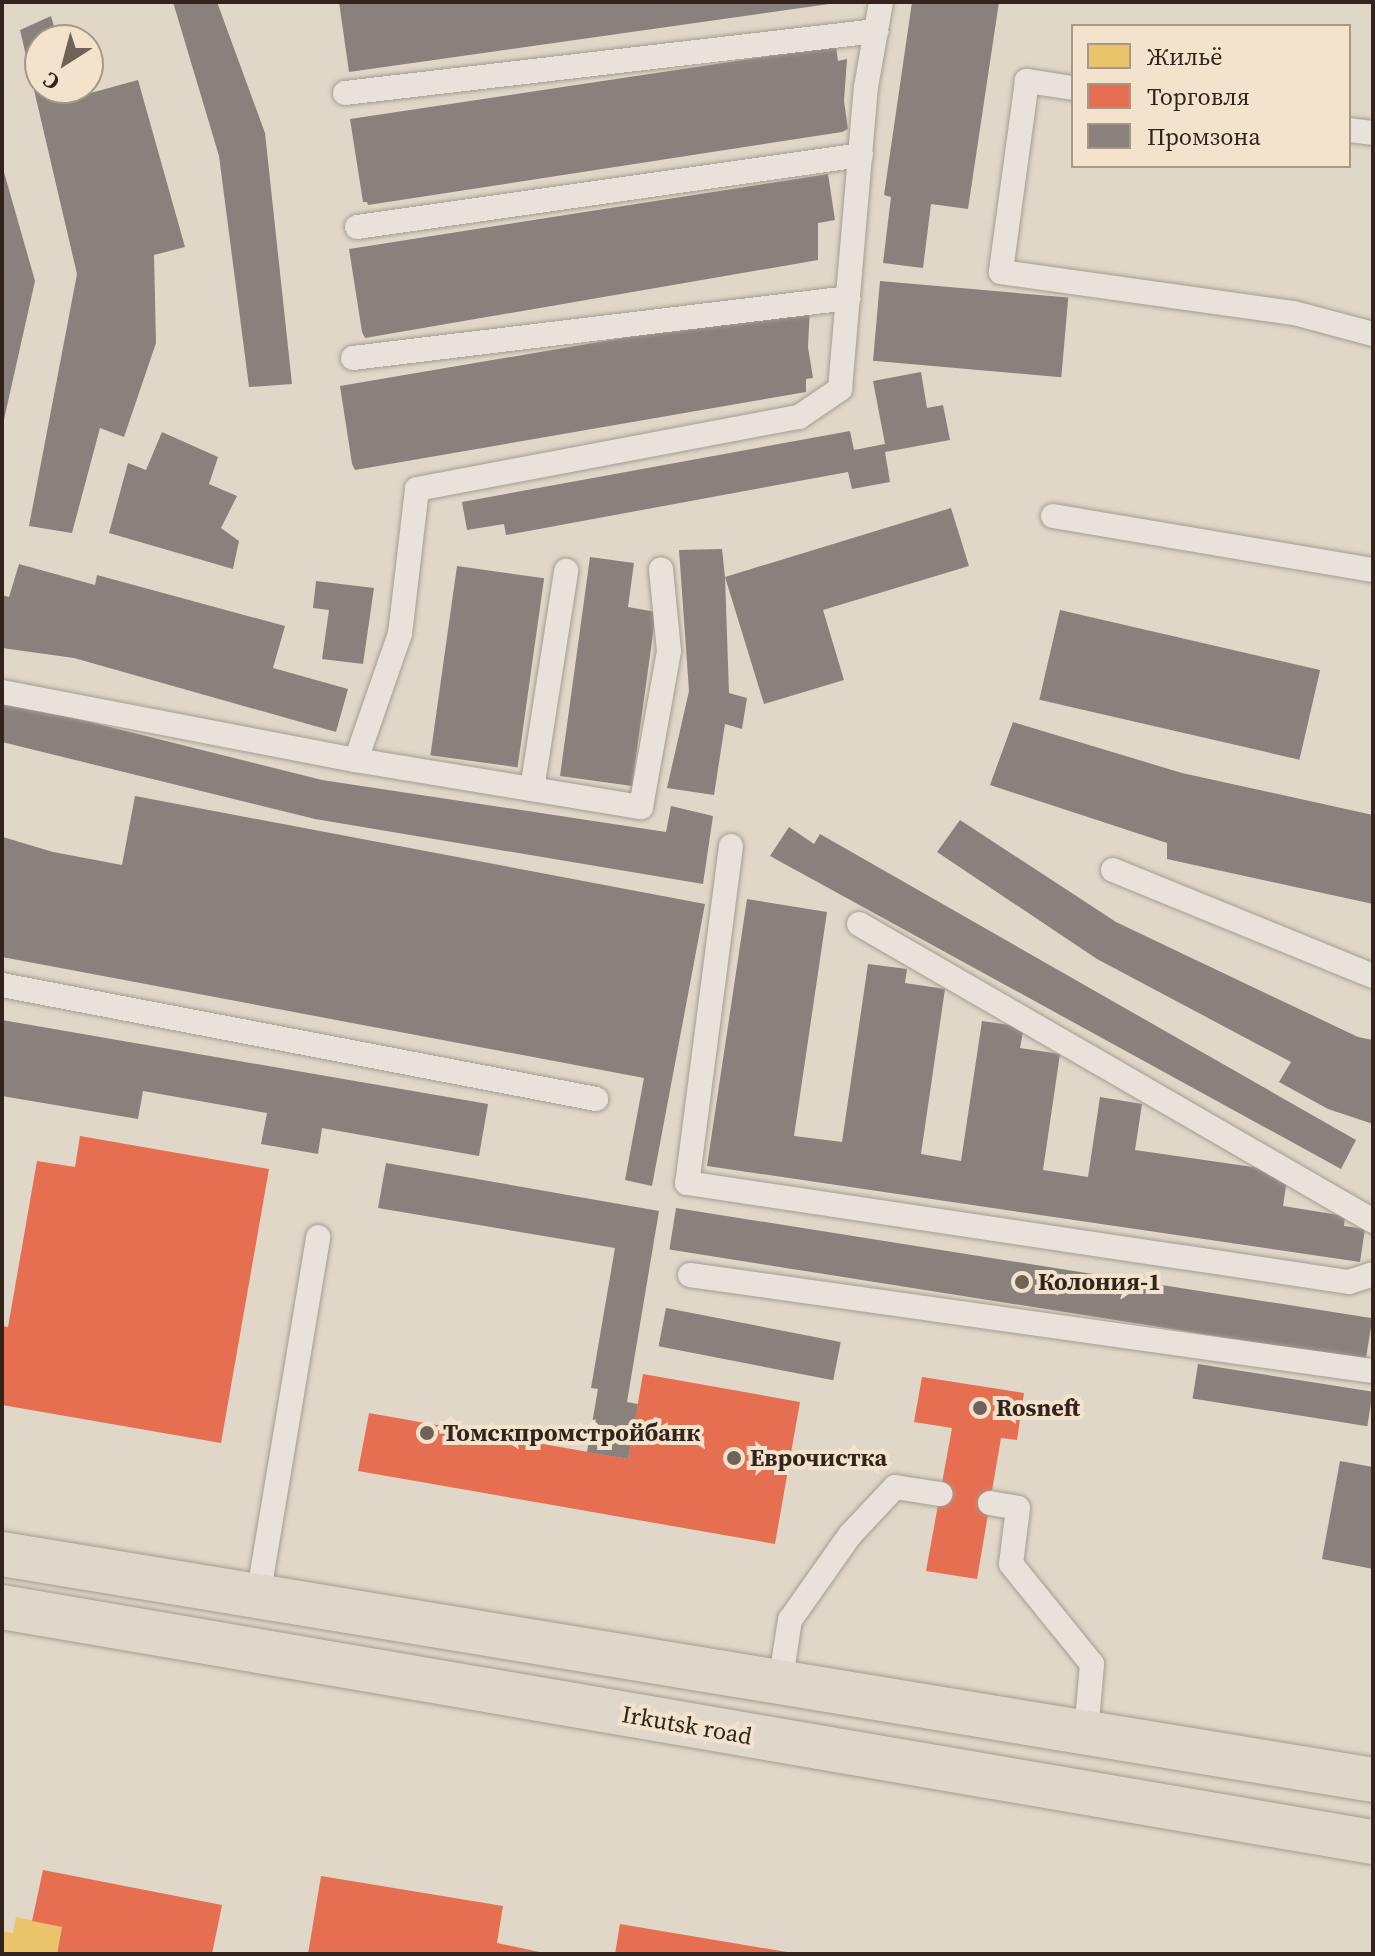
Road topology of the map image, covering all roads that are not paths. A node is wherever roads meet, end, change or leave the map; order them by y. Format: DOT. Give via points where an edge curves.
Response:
graph roads {
  1 [pos="881,2"];
  2 [pos="876,31"];
  3 [pos="1071,88"];
  4 [pos="345,93"];
  5 [pos="1351,130"];
  6 [pos="1373,133"];
  7 [pos="861,155"];
  8 [pos="357,227"];
  9 [pos="848,298"];
  10 [pos="1373,334"];
  11 [pos="353,358"];
  12 [pos="1053,516"];
  13 [pos="661,569"];
  14 [pos="1373,570"];
  15 [pos="566,571"];
  16 [pos="2,692"];
  17 [pos="356,760"];
  18 [pos="532,789"];
  19 [pos="731,846"];
  20 [pos="1113,870"];
  21 [pos="859,924"];
  22 [pos="1373,976"];
  23 [pos="2,985"];
  24 [pos="596,1099"];
  25 [pos="1373,1221"];
  26 [pos="318,1237"];
  27 [pos="1373,1274"];
  28 [pos="690,1275"];
  29 [pos="1373,1371"];
  30 [pos="940,1494"];
  31 [pos="990,1503"];
  32 [pos="2,1554"];
  33 [pos="258,1597"];
  34 [pos="2,1607"];
  35 [pos="780,1683"];
  36 [pos="1086,1733"];
  37 [pos="1373,1780"];
  38 [pos="1373,1842"];
  1 -- 2 [label="lane"];
  2 -- 4 [label="lane"];
  2 -- 7 [label="lane"];
  3 -- 10 [label="lane" via="1027,81 1001,272 1294,313"];
  5 -- 6 [label="lane"];
  7 -- 8 [label="lane"];
  7 -- 9 [label="lane"];
  9 -- 11 [label="lane"];
  9 -- 17 [label="lane" via="840,389 799,417 417,489 400,634"];
  12 -- 14 [label="lane"];
  13 -- 18 [label="lane" via="669,651 641,807"];
  15 -- 18 [label="lane"];
  16 -- 17 [label="lane"];
  17 -- 18 [label="lane"];
  19 -- 27 [label="lane" via="687,1183 1349,1282"];
  20 -- 22 [label="lane"];
  21 -- 25 [label="lane"];
  23 -- 24 [label="lane"];
  26 -- 33 [label="lane"];
  28 -- 29 [label="lane"];
  30 -- 35 [label="lane" via="895,1487 850,1535 790,1620"];
  31 -- 36 [label="lane" via="1018,1508 1011,1564 1092,1664"];
  32 -- 33 [label="main road"];
  33 -- 35 [label="main road"];
  34 -- 38 [label="main road, Irkutsk road"];
  35 -- 36 [label="main road"];
  36 -- 37 [label="main road"];
}
